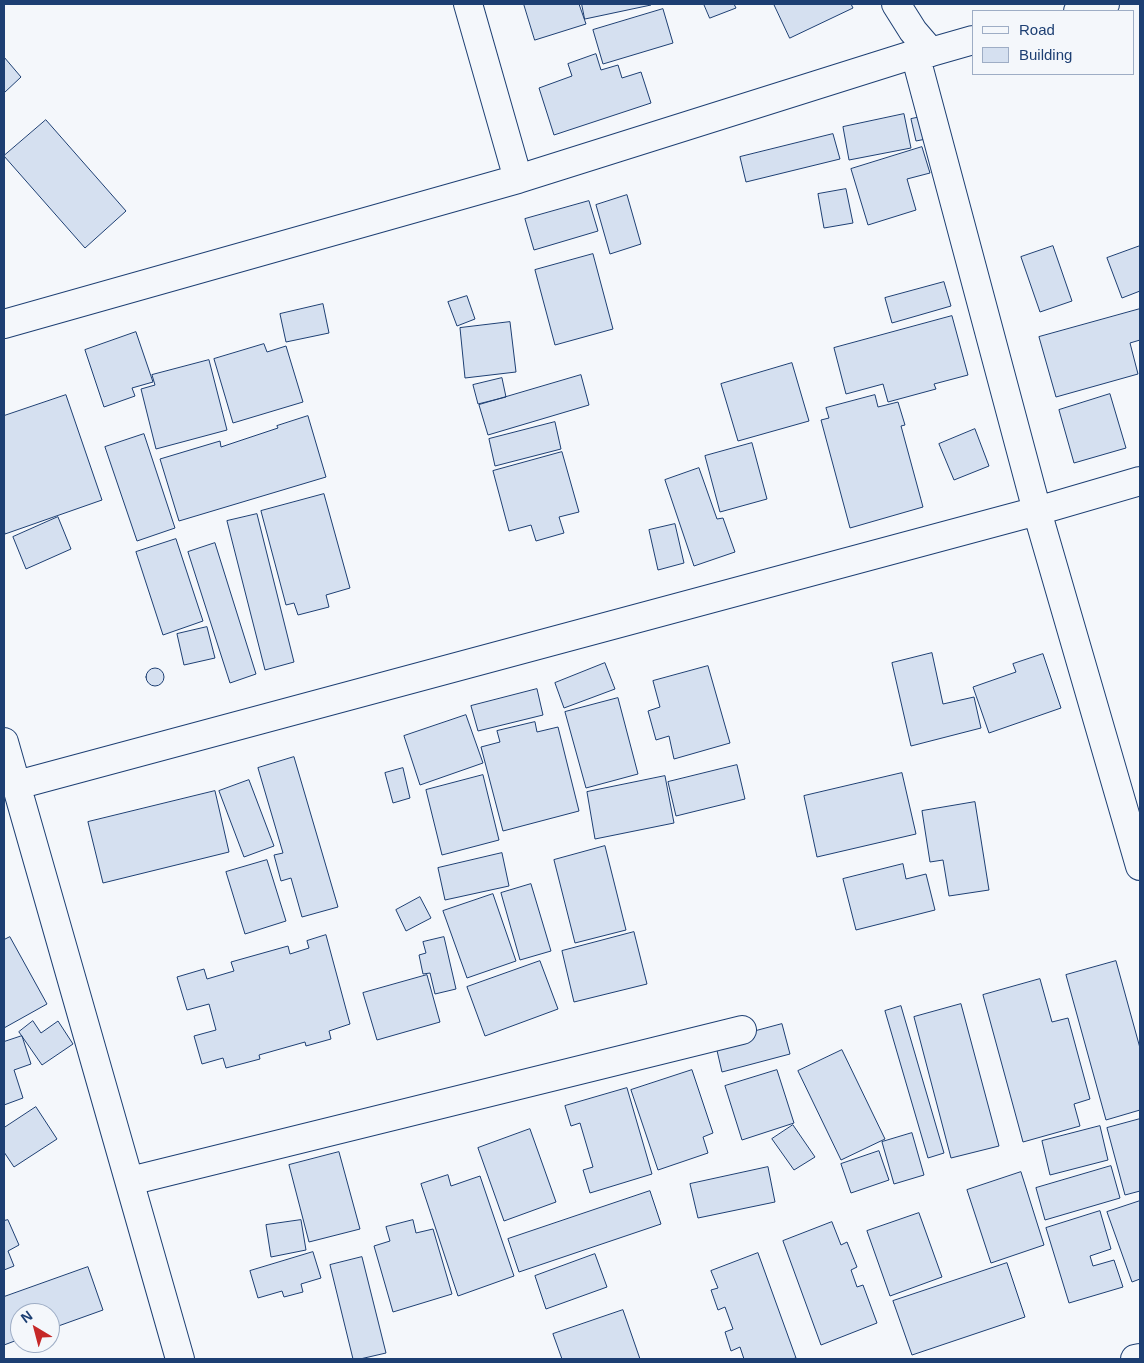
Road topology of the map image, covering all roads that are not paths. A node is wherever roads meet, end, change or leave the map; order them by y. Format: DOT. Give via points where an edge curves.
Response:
graph roads {
  1 [pos="468,4"];
  2 [pos="896,4"];
  3 [pos="1105,4"];
  4 [pos="1082,10"];
  5 [pos="972,40"];
  6 [pos="923,53"];
  7 [pos="518,178"];
  8 [pos="4,324"];
  9 [pos="1140,481"];
  10 [pos="1037,511"];
  11 [pos="4,742"];
  12 [pos="17,785"];
  13 [pos="1140,866"];
  14 [pos="742,1030"];
  15 [pos="130,1181"];
  16 [pos="1140,1358"];
  17 [pos="180,1359"];
  18 [pos="1135,1359"];
  1 -- 7 [label="street"];
  2 -- 6 [label="street"];
  3 -- 4 [label="street"];
  5 -- 6 [label="street"];
  6 -- 7 [label="street"];
  6 -- 10 [label="street"];
  7 -- 8 [label="street"];
  9 -- 10 [label="street"];
  10 -- 12 [label="street"];
  10 -- 13 [label="street"];
  11 -- 12 [label="street"];
  12 -- 15 [label="street"];
  14 -- 15 [label="street"];
  15 -- 17 [label="street"];
  16 -- 18 [label="street"];
}
